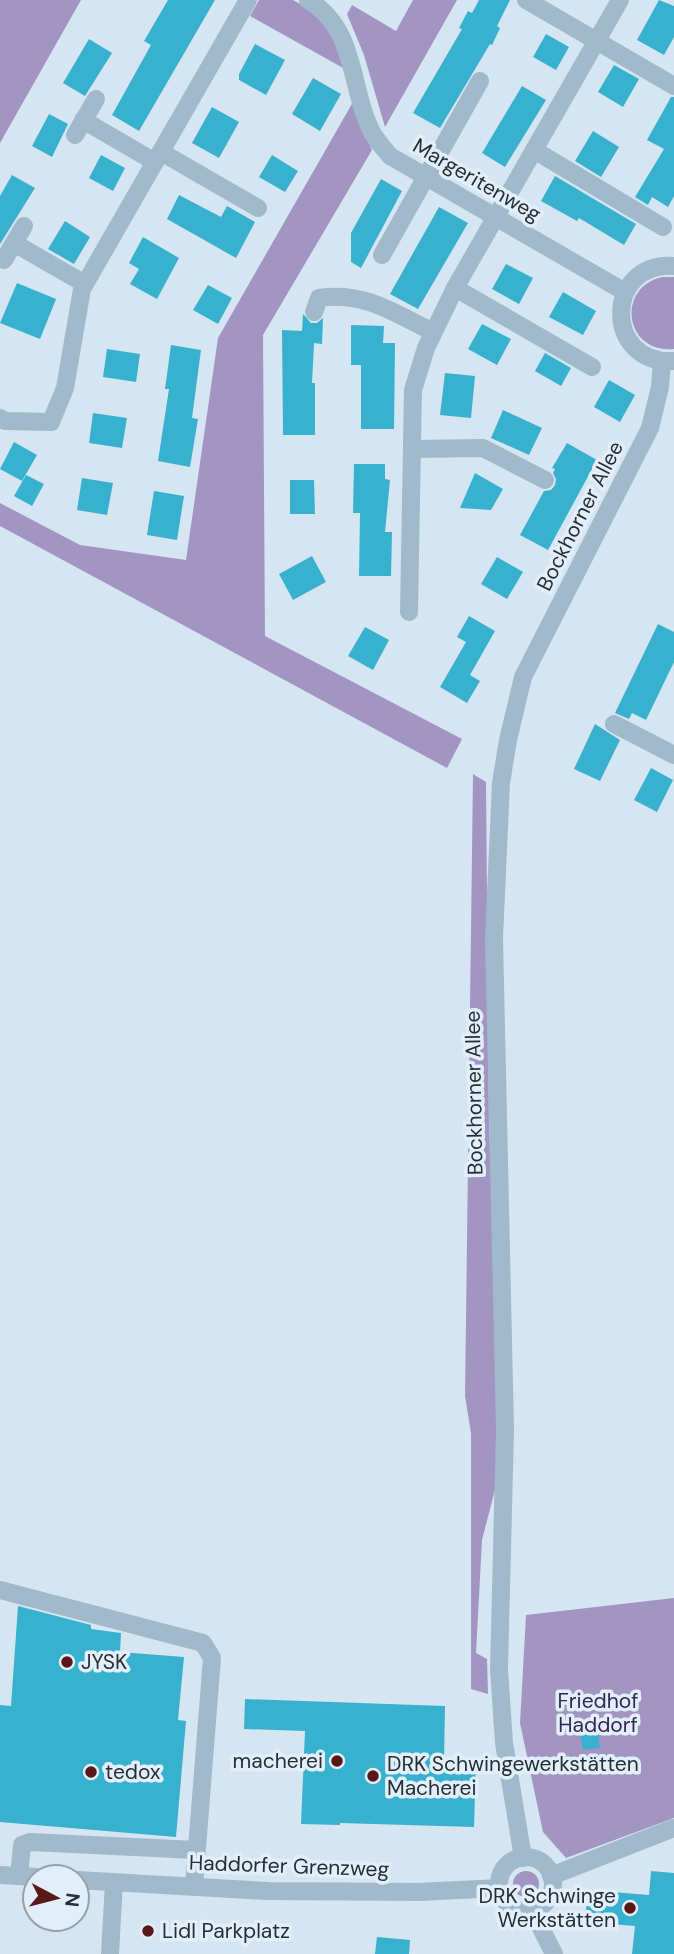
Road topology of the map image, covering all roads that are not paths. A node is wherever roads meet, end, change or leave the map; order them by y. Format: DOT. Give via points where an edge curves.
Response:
graph roads {
  1 [pos="248,0"];
  2 [pos="308,0"];
  3 [pos="526,0"];
  4 [pos="620,0"];
  5 [pos="597,41"];
  6 [pos="480,81"];
  7 [pos="674,86"];
  8 [pos="96,99"];
  9 [pos="534,150"];
  10 [pos="158,157"];
  11 [pos="426,177"];
  12 [pos="258,208"];
  13 [pos="495,217"];
  14 [pos="24,226"];
  15 [pos="663,227"];
  16 [pos="14,243"];
  17 [pos="382,255"];
  18 [pos="4,260"];
  19 [pos="674,266"];
  20 [pos="85,284"];
  21 [pos="454,288"];
  22 [pos="625,292"];
  23 [pos="314,312"];
  24 [pos="433,332"];
  25 [pos="668,361"];
  26 [pos="592,367"];
  27 [pos="0,418"];
  28 [pos="412,449"];
  29 [pos="545,480"];
  30 [pos="409,612"];
  31 [pos="614,724"];
  32 [pos="674,755"];
  33 [pos="0,1591"];
  34 [pos="674,1828"];
  35 [pos="196,1850"];
  36 [pos="523,1858"];
  37 [pos="25,1863"];
  38 [pos="0,1875"];
  39 [pos="551,1875"];
  40 [pos="21,1876"];
  41 [pos="91,1881"];
  42 [pos="114,1882"];
  43 [pos="194,1886"];
  44 [pos="500,1888"];
  45 [pos="532,1910"];
  46 [pos="110,1954"];
  47 [pos="554,1954"];
  1 -- 10 [label="street"];
  2 -- 11 [label="street, Margeritenweg" via="321,8 341,35 373,133 390,156"];
  3 -- 5 [label="street"];
  4 -- 5 [label="street"];
  5 -- 7 [label="street"];
  5 -- 9 [label="street"];
  6 -- 11 [label="street"];
  8 -- 10 [label="street" via="79,128"];
  9 -- 13 [label="street"];
  9 -- 15 [label="street"];
  10 -- 12 [label="street"];
  10 -- 20 [label="street"];
  11 -- 13 [label="street, Margeritenweg"];
  11 -- 17 [label="street"];
  13 -- 21 [label="street"];
  13 -- 22 [label="street, Margeritenweg"];
  14 -- 16 [label="street"];
  16 -- 18 [label="street"];
  16 -- 20 [label="street"];
  19 -- 22 [label="street" via="648,270"];
  20 -- 27 [label="street" via="65,388 51,422"];
  21 -- 24 [label="street"];
  21 -- 26 [label="street"];
  22 -- 25 [label="street, Bockhorner Allee" via="621,314 626,336 641,353"];
  23 -- 24 [label="street" via="319,298 363,298"];
  24 -- 28 [label="street" via="413,390"];
  25 -- 36 [label="street, Bockhorner Allee" via="650,428 523,677 501,783 494,937 505,1430 499,1669 504,1743"];
  28 -- 29 [label="street" via="483,448"];
  28 -- 30 [label="street"];
  31 -- 32 [label="street"];
  33 -- 35 [label="street" via="203,1643 212,1658"];
  34 -- 39 [label="street"];
  35 -- 37 [label="street" via="30,1842 22,1845"];
  35 -- 43 [label="street"];
  36 -- 39 [label="street" via="538,1860"];
  36 -- 44 [label="street" via="505,1868"];
  38 -- 40 [label="street"];
  39 -- 45 [label="street" via="550,1896"];
  41 -- 42 [label="street, Haddorfer Grenzweg"];
  42 -- 43 [label="street, Haddorfer Grenzweg"];
  42 -- 46 [label="street"];
  43 -- 44 [label="street, Haddorfer Grenzweg" via="419,1892"];
  44 -- 45 [label="street" via="510,1905"];
  45 -- 47 [label="street"];
}
